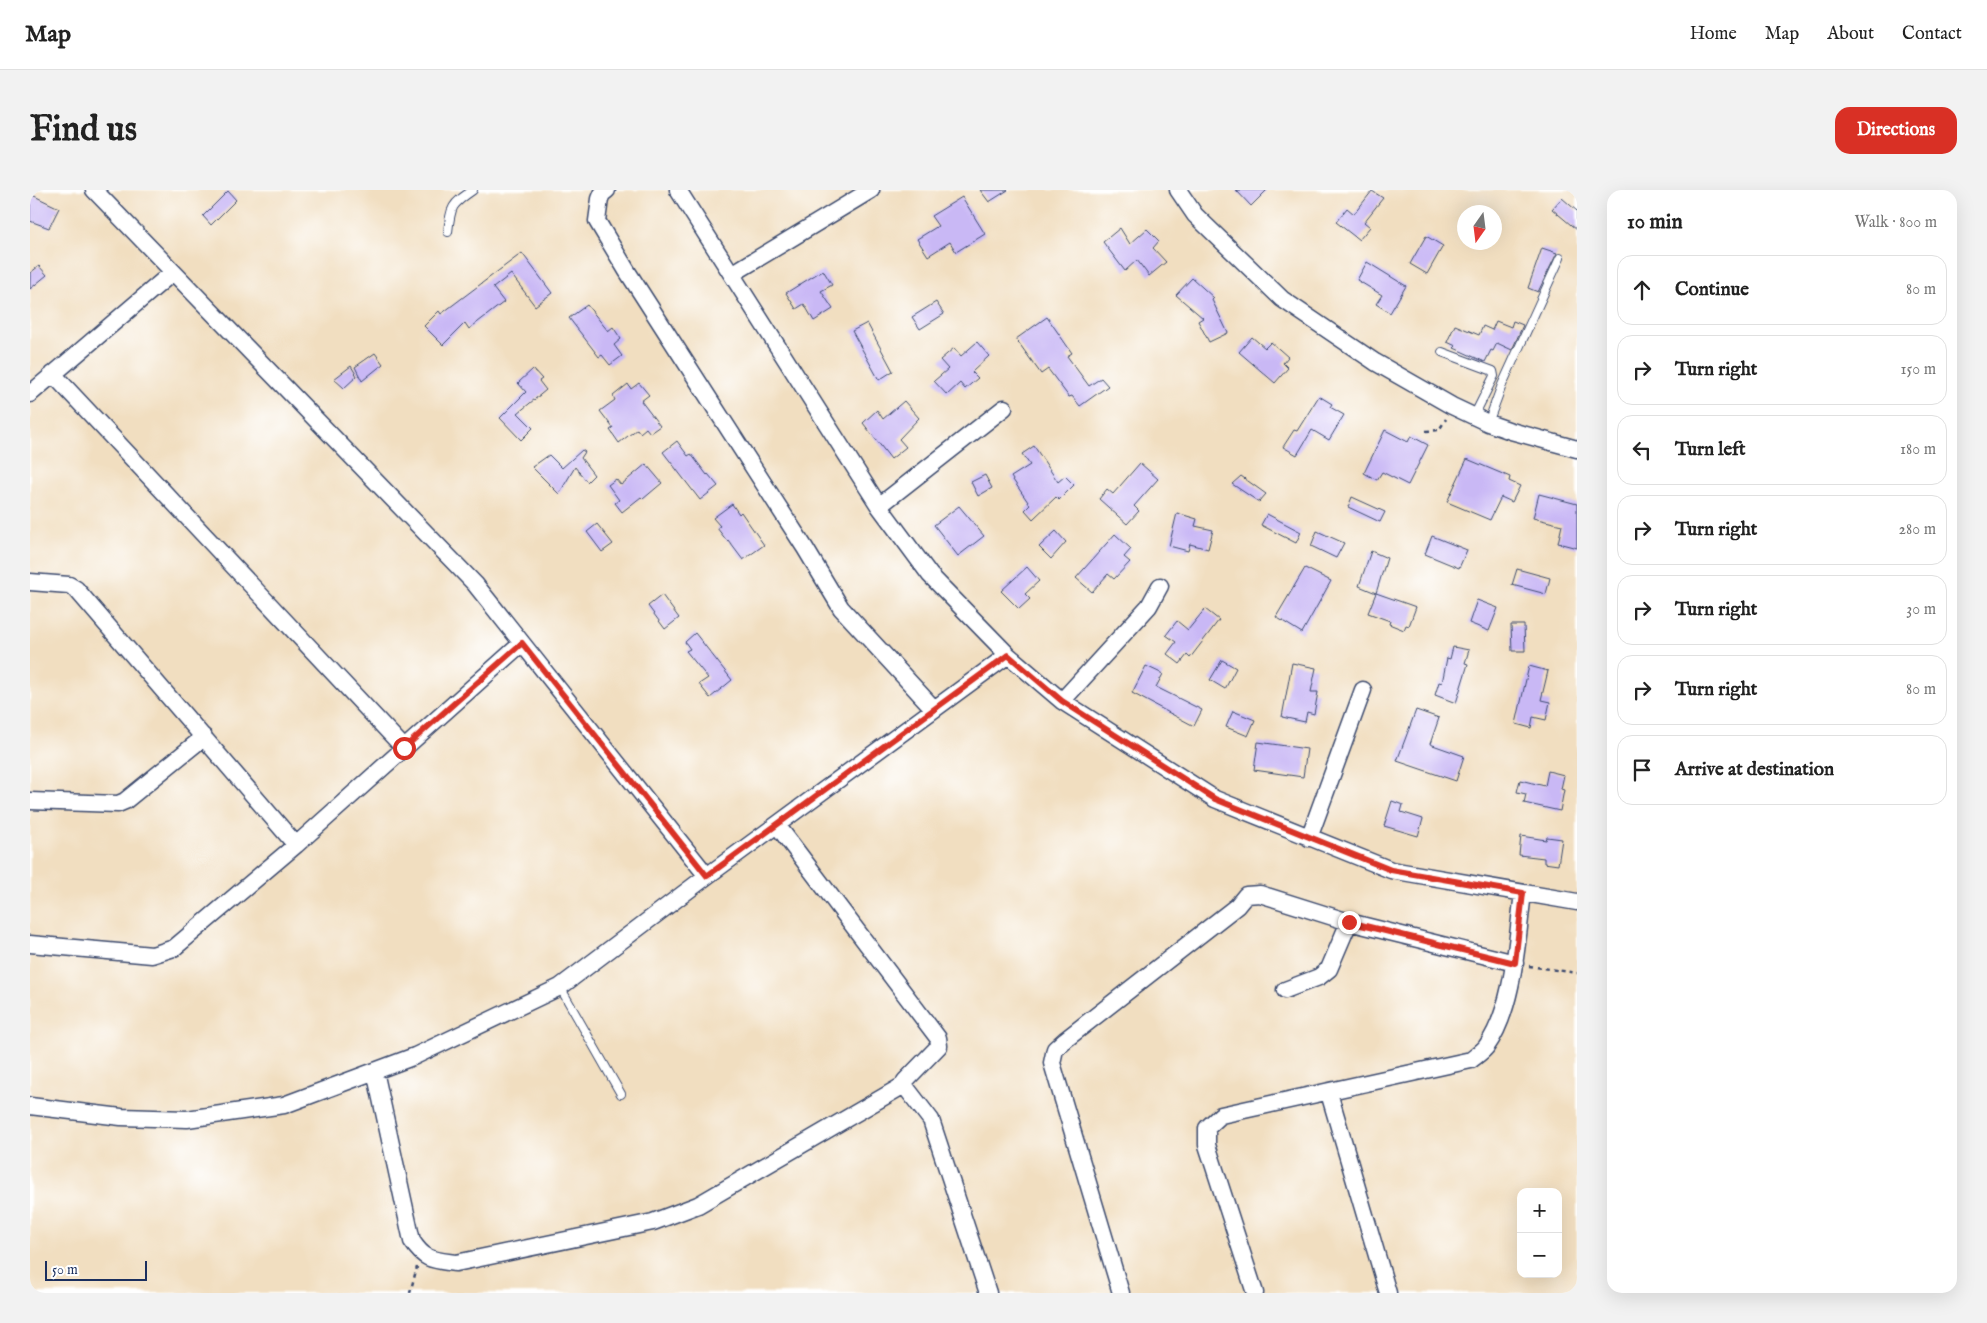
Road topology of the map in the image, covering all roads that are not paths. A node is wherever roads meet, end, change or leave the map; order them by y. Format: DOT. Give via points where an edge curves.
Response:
graph roads {
  1 [pos="94,190"];
  2 [pos="473,190"];
  3 [pos="607,190"];
  4 [pos="678,190"];
  5 [pos="871,190"];
  6 [pos="1178,190"];
  7 [pos="448,232"];
  8 [pos="1560,258"];
  9 [pos="174,272"];
  10 [pos="732,274"];
  11 [pos="1442,352"];
  12 [pos="53,374"];
  13 [pos="30,394"];
  14 [pos="1004,408"];
  15 [pos="1481,419"];
  16 [pos="1577,449"];
  17 [pos="879,506"];
  18 [pos="30,582"];
  19 [pos="1160,586"];
  20 [pos="522,643"];
  21 [pos="1008,655"];
  22 [pos="1364,690"];
  23 [pos="1062,701"];
  24 [pos="934,709"];
  25 [pos="204,737"];
  26 [pos="404,748"];
  27 [pos="30,801"];
  28 [pos="776,825"];
  29 [pos="1309,838"];
  30 [pos="296,845"];
  31 [pos="707,876"];
  32 [pos="1523,893"];
  33 [pos="1577,902"];
  34 [pos="1349,922"];
  35 [pos="30,944"];
  36 [pos="1515,963"];
  37 [pos="560,987"];
  38 [pos="1285,990"];
  39 [pos="375,1071"];
  40 [pos="904,1085"];
  41 [pos="1329,1093"];
  42 [pos="621,1094"];
  43 [pos="30,1106"];
  44 [pos="988,1293"];
  45 [pos="1121,1293"];
  46 [pos="1255,1293"];
  47 [pos="1388,1293"];
  1 -- 9 [label="street"];
  2 -- 7 [label="lane" via="454,202"];
  3 -- 24 [label="street" via="600,199 597,221 627,271 841,608"];
  4 -- 10 [label="street"];
  5 -- 10 [label="street"];
  6 -- 15 [label="street" via="1196,215 1282,299 1375,362"];
  8 -- 15 [label="lane" via="1502,386"];
  9 -- 12 [label="street"];
  9 -- 20 [label="street" via="475,584"];
  10 -- 17 [label="street"];
  11 -- 15 [label="lane" via="1493,371"];
  12 -- 13 [label="street"];
  12 -- 26 [label="street"];
  14 -- 17 [label="street"];
  15 -- 16 [label="street" via="1511,431"];
  17 -- 21 [label="street" via="930,576"];
  18 -- 25 [label="street" via="69,585 76,589"];
  19 -- 23 [label="street" via="1149,606"];
  20 -- 26 [label="street"];
  20 -- 31 [label="street"];
  21 -- 23 [label="street"];
  21 -- 24 [label="street"];
  22 -- 29 [label="street"];
  23 -- 29 [label="street" via="1215,799"];
  24 -- 28 [label="street"];
  25 -- 27 [label="street" via="118,804"];
  25 -- 30 [label="street"];
  26 -- 30 [label="street"];
  28 -- 31 [label="street"];
  28 -- 40 [label="street" via="938,1038 939,1046"];
  29 -- 32 [label="street" via="1391,870"];
  30 -- 35 [label="street" via="174,948 152,955"];
  31 -- 37 [label="street"];
  32 -- 33 [label="street"];
  32 -- 36 [label="street"];
  34 -- 36 [label="street"];
  34 -- 38 [label="street" via="1329,969 1319,977"];
  34 -- 45 [label="street" via="1260,894 1246,895 1237,906 1055,1049 1052,1063"];
  36 -- 41 [label="street" via="1501,1018 1486,1047 1471,1060"];
  37 -- 39 [label="street" via="416,1056"];
  37 -- 42 [label="lane"];
  39 -- 40 [label="street" via="412,1241 420,1253 432,1259 456,1263 653,1222 698,1205"];
  39 -- 43 [label="street" via="284,1105 187,1119 122,1117"];
  40 -- 44 [label="street" via="931,1120"];
  41 -- 46 [label="street" via="1220,1115 1207,1128 1207,1145"];
  41 -- 47 [label="street"];
}
